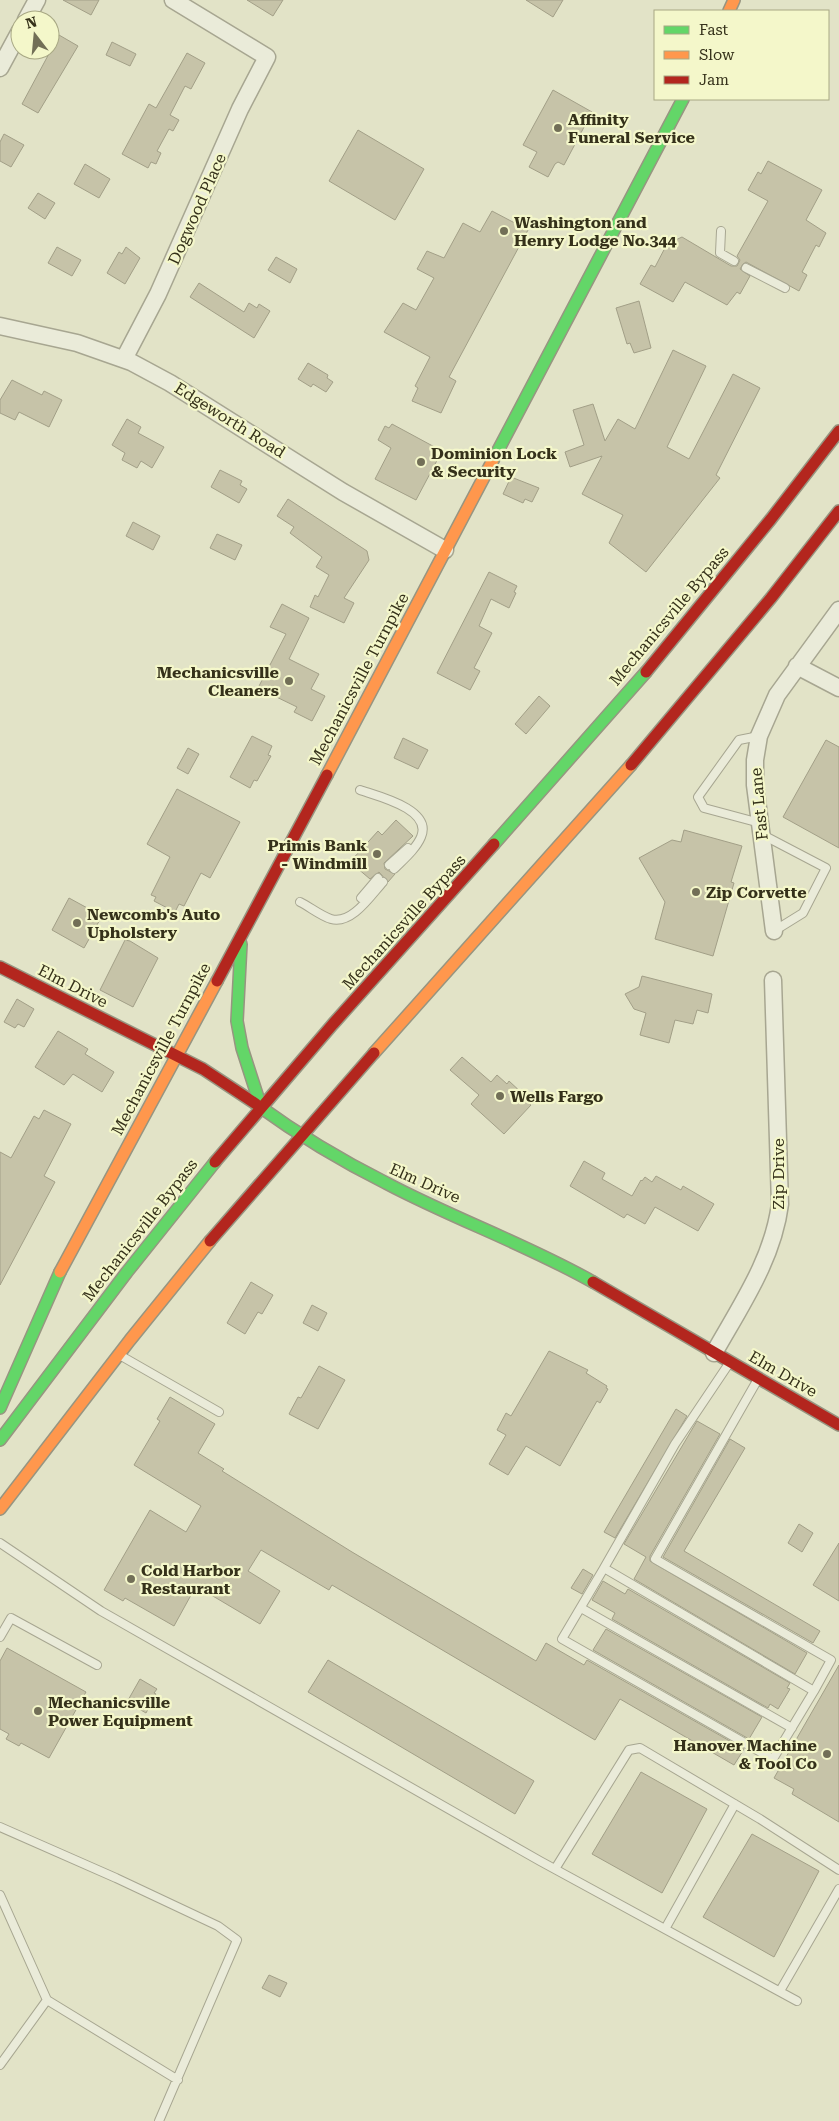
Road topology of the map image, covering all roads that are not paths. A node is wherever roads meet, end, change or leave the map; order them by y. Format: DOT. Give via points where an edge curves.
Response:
graph roads {
  1 [pos="173,0"];
  2 [pos="10,50"];
  3 [pos="0,68"];
  4 [pos="681,100"];
  5 [pos="721,231"];
  6 [pos="734,261"];
  7 [pos="746,268"];
  8 [pos="785,288"];
  9 [pos="0,326"];
  10 [pos="124,360"];
  11 [pos="839,431"];
  12 [pos="839,511"];
  13 [pos="445,550"];
  14 [pos="839,610"];
  15 [pos="797,666"];
  16 [pos="839,688"];
  17 [pos="759,736"];
  18 [pos="360,790"];
  19 [pos="761,828"];
  20 [pos="391,867"];
  21 [pos="380,880"];
  22 [pos="300,902"];
  23 [pos="774,931"];
  24 [pos="242,933"];
  25 [pos="0,967"];
  26 [pos="773,980"];
  27 [pos="176,1056"];
  28 [pos="261,1107"];
  29 [pos="300,1136"];
  30 [pos="714,1353"];
  31 [pos="119,1354"];
  32 [pos="730,1362"];
  33 [pos="758,1378"];
  34 [pos="0,1408"];
  35 [pos="219,1412"];
  36 [pos="839,1425"];
  37 [pos="0,1440"];
  38 [pos="0,1509"];
  39 [pos="0,1543"];
  40 [pos="604,1568"];
  41 [pos="581,1608"];
  42 [pos="0,1638"];
  43 [pos="97,1665"];
  44 [pos="814,1690"];
  45 [pos="792,1728"];
  46 [pos="735,1804"];
  47 [pos="0,1827"];
  48 [pos="555,1869"];
  49 [pos="839,1870"];
  50 [pos="839,1889"];
  51 [pos="0,1895"];
  52 [pos="665,1929"];
  53 [pos="780,1991"];
  54 [pos="47,2000"];
  55 [pos="797,2001"];
  56 [pos="0,2065"];
  57 [pos="178,2080"];
  58 [pos="160,2121"];
  1 -- 10 [label="street, Dogwood Place" via="267,57 158,294"];
  2 -- 3 [label="street"];
  4 -- 13 [label="main road, Mechanicsville Turnpike"];
  5 -- 6 [label="lane" via="720,250"];
  7 -- 8 [label="lane"];
  9 -- 10 [label="street, Edgeworth Road" via="77,343"];
  10 -- 13 [label="street, Edgeworth Road" via="170,382 342,492"];
  11 -- 28 [label="main road, Mechanicsville Bypass" via="722,580 562,768"];
  12 -- 29 [label="main road" via="716,666 619,781"];
  13 -- 24 [label="main road, Mechanicsville Turnpike"];
  14 -- 15 [label="street, Fast Lane"];
  15 -- 16 [label="street"];
  15 -- 17 [label="street, Fast Lane" via="777,694"];
  17 -- 19 [label="street, Fast Lane" via="755,785"];
  17 -- 19 [label="lane" via="739,740 698,797 704,808"];
  18 -- 20 [label="lane" via="410,810 422,825 422,835"];
  19 -- 23 [label="street, Fast Lane"];
  19 -- 23 [label="lane" via="826,868 802,912"];
  21 -- 22 [label="lane" via="344,919 330,918"];
  24 -- 27 [label="main road, Mechanicsville Turnpike"];
  24 -- 28 [label="main road" via="237,1021"];
  25 -- 27 [label="main road, Elm Drive"];
  26 -- 30 [label="street, Zip Drive" via="780,1204 777,1227 762,1266"];
  27 -- 28 [label="main road, Elm Drive" via="203,1069"];
  27 -- 34 [label="main road, Mechanicsville Turnpike" via="60,1272"];
  28 -- 29 [label="main road, Elm Drive"];
  28 -- 37 [label="main road, Mechanicsville Bypass" via="122,1276"];
  29 -- 30 [label="main road, Elm Drive" via="387,1184 558,1262"];
  29 -- 31 [label="main road" via="208,1242"];
  30 -- 32 [label="main road, Elm Drive"];
  31 -- 35 [label="lane"];
  31 -- 38 [label="main road"];
  32 -- 33 [label="main road, Elm Drive"];
  32 -- 40 [label="lane" via="674,1444"];
  33 -- 36 [label="main road, Elm Drive"];
  33 -- 44 [label="lane" via="655,1559 831,1660"];
  39 -- 48 [label="lane" via="101,1611"];
  40 -- 41 [label="lane"];
  40 -- 44 [label="lane"];
  41 -- 45 [label="lane"];
  41 -- 45 [label="lane" via="562,1640 773,1759"];
  42 -- 43 [label="lane" via="12,1618"];
  44 -- 45 [label="lane"];
  46 -- 48 [label="lane" via="640,1748 629,1750"];
  46 -- 49 [label="lane"];
  46 -- 52 [label="lane"];
  47 -- 57 [label="lane" via="210,1922 237,1940"];
  48 -- 52 [label="lane"];
  50 -- 53 [label="lane"];
  51 -- 54 [label="lane"];
  52 -- 53 [label="lane"];
  53 -- 55 [label="lane"];
  54 -- 56 [label="lane"];
  54 -- 57 [label="lane"];
  57 -- 58 [label="lane"];
}
